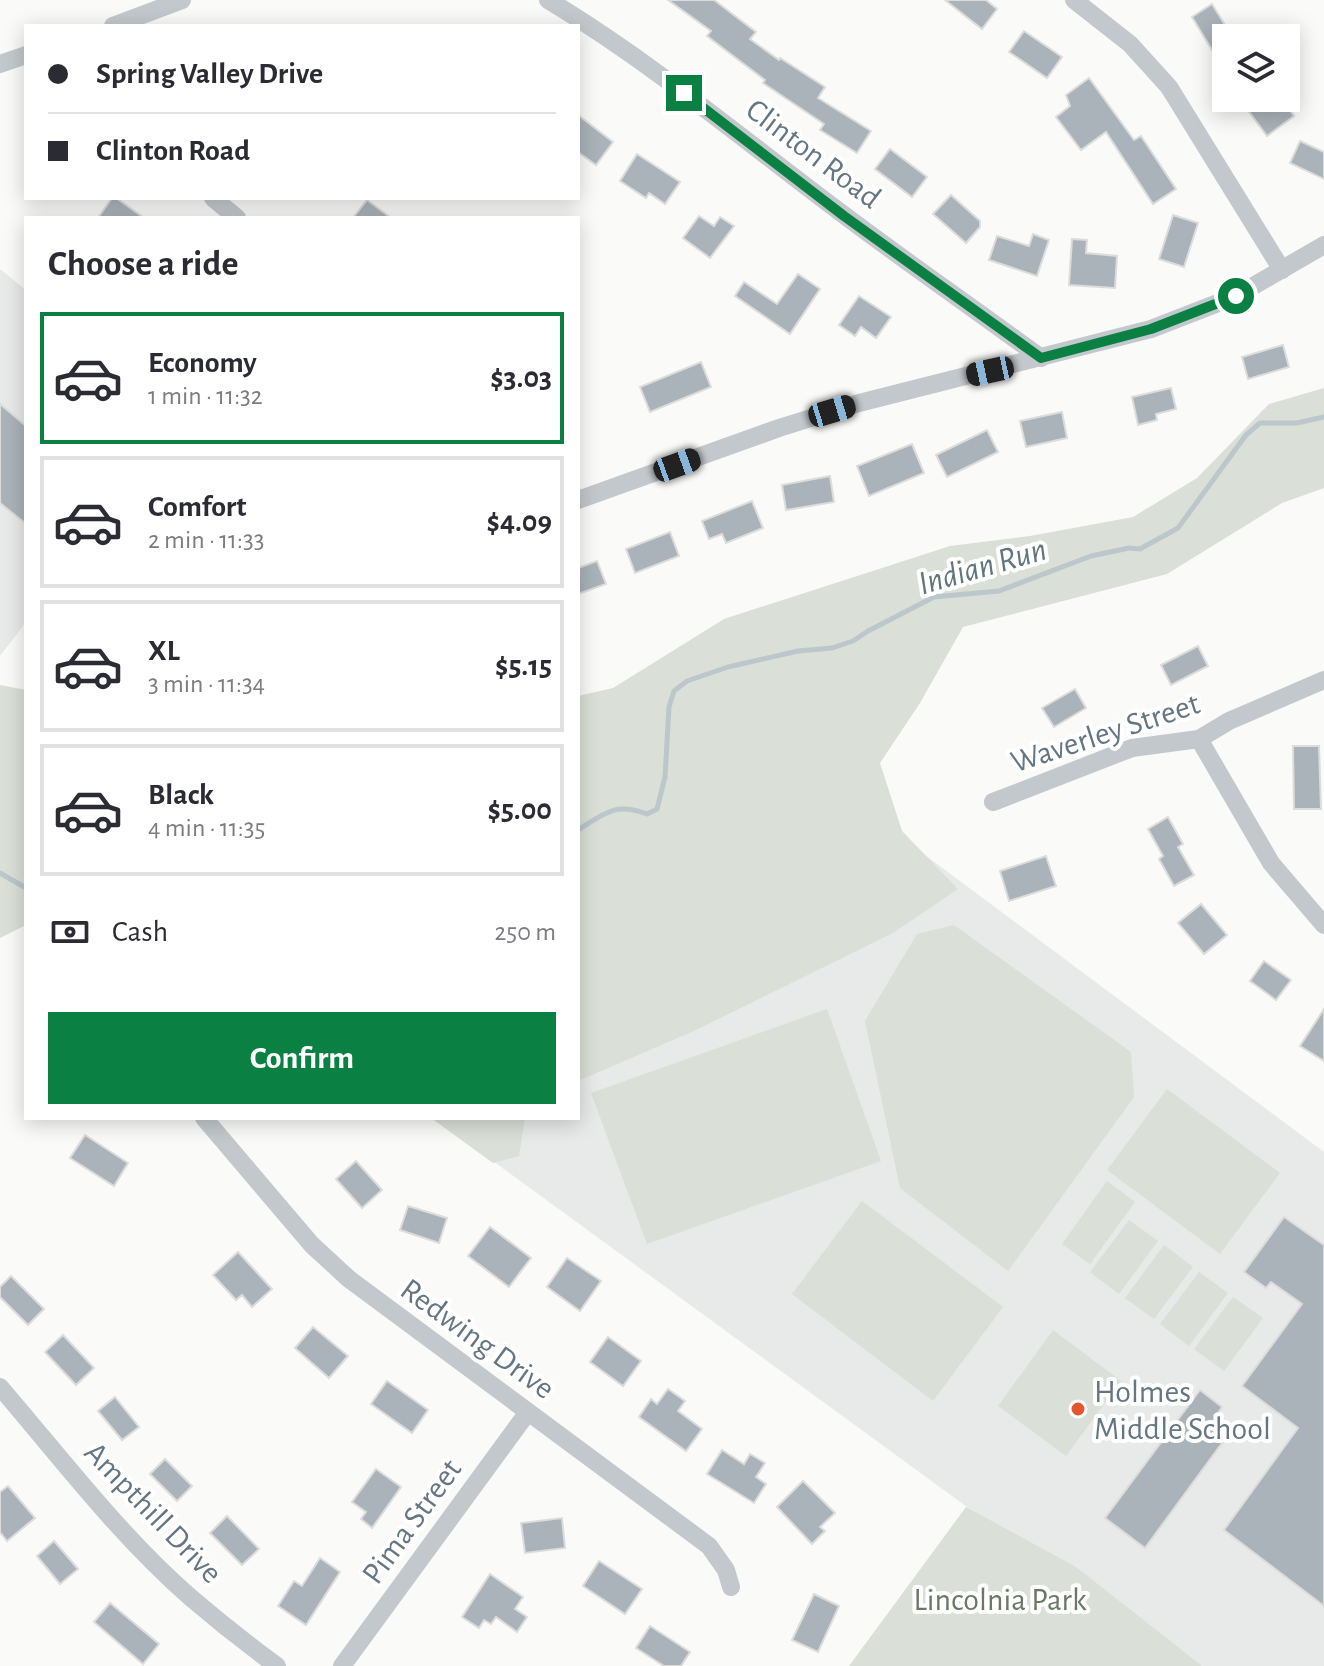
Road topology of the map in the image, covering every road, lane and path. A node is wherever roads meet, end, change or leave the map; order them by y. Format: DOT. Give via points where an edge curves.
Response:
graph roads {
  1 [pos="182,0"];
  2 [pos="548,0"];
  3 [pos="1074,0"];
  4 [pos="118,24"];
  5 [pos="24,56"];
  6 [pos="0,64"];
  7 [pos="215,200"];
  8 [pos="235,216"];
  9 [pos="1324,245"];
  10 [pos="1282,270"];
  11 [pos="1041,358"];
  12 [pos="580,497"];
  13 [pos="1324,680"];
  14 [pos="1199,739"];
  15 [pos="993,802"];
  16 [pos="1324,925"];
  17 [pos="206,1120"];
  18 [pos="0,1387"];
  19 [pos="528,1412"];
  20 [pos="731,1587"];
  21 [pos="277,1666"];
  22 [pos="342,1666"];
  1 -- 4 [label="street"];
  2 -- 11 [label="street, Clinton Road" via="684,93"];
  3 -- 10 [label="street" via="1130,44 1169,87"];
  5 -- 6 [label="street"];
  7 -- 8 [label="street"];
  9 -- 10 [label="street"];
  10 -- 11 [label="street" via="1186,317"];
  11 -- 12 [label="street" via="859,403"];
  13 -- 14 [label="street, Waverley Street"];
  14 -- 15 [label="street, Waverley Street" via="1132,748"];
  14 -- 16 [label="street" via="1271,863"];
  17 -- 19 [label="street, Redwing Drive" via="328,1261"];
  18 -- 21 [label="street, Ampthill Drive" via="155,1564"];
  19 -- 20 [label="street, Redwing Drive" via="709,1546"];
  19 -- 22 [label="street, Pima Street"];
}
